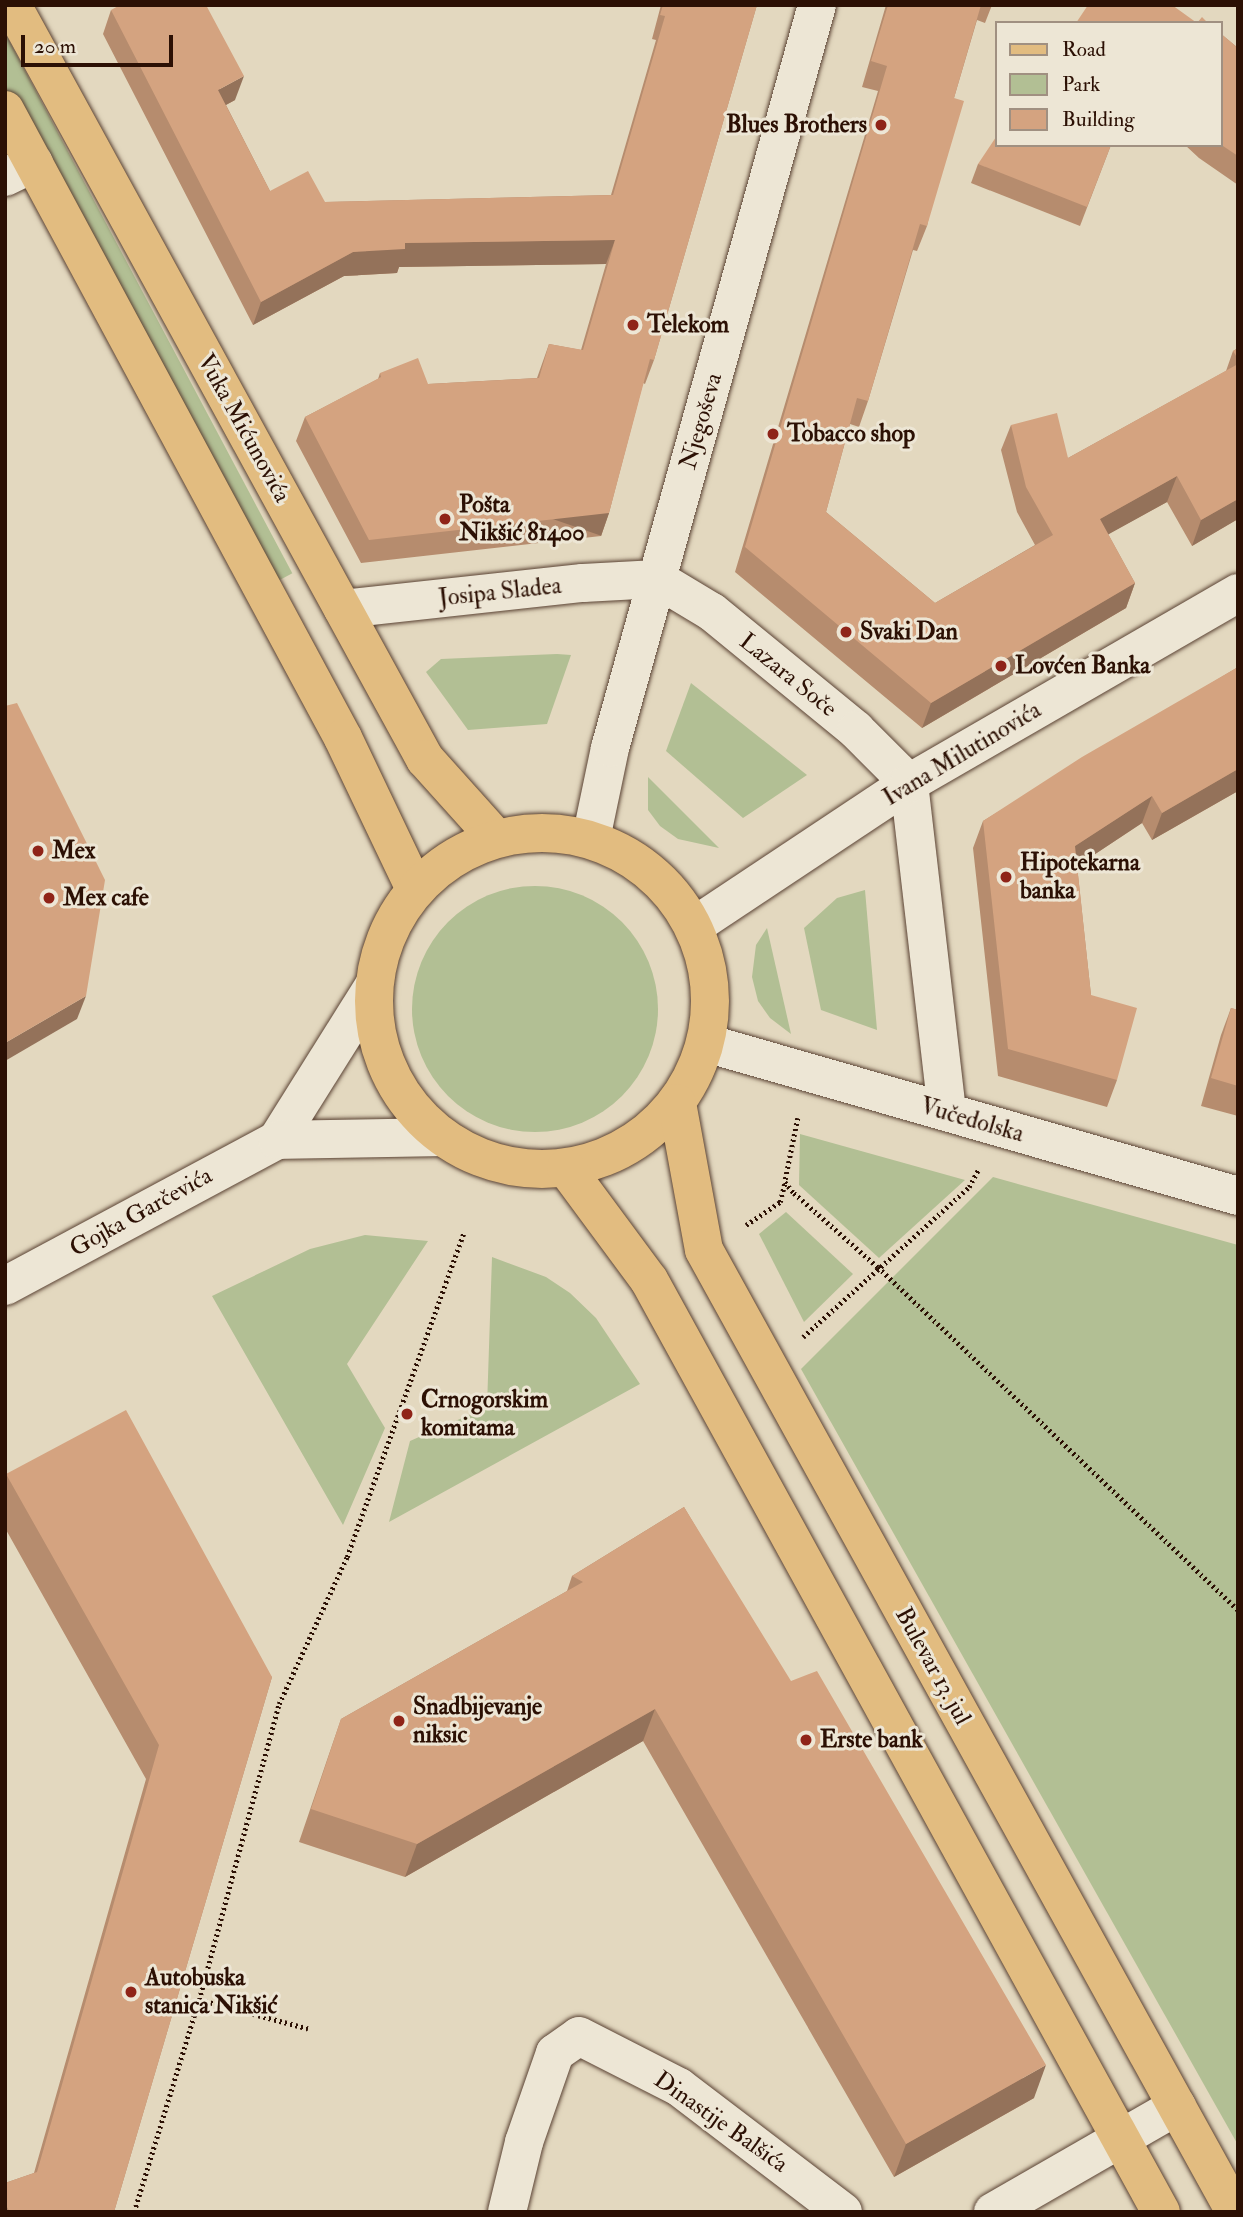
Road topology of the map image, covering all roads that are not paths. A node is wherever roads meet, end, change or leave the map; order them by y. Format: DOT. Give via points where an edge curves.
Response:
graph roads {
  1 [pos="12,5"];
  2 [pos="817,5"];
  3 [pos="5,110"];
  4 [pos="20,170"];
  5 [pos="657,579"];
  6 [pos="1238,593"];
  7 [pos="343,609"];
  8 [pos="909,783"];
  9 [pos="496,838"];
  10 [pos="591,839"];
  11 [pos="415,889"];
  12 [pos="694,926"];
  13 [pos="373,987"];
  14 [pos="706,1043"];
  15 [pos="677,1103"];
  16 [pos="947,1112"];
  17 [pos="442,1137"];
  18 [pos="277,1140"];
  19 [pos="566,1168"];
  20 [pos="1238,1196"];
  21 [pos="5,1286"];
  22 [pos="1177,2106"];
  23 [pos="1121,2139"];
  24 [pos="507,2212"];
  25 [pos="843,2212"];
  26 [pos="993,2212"];
  27 [pos="1161,2212"];
  28 [pos="1235,2212"];
  1 -- 7 [label="main road, Vuka Mićunovića"];
  2 -- 5 [label="street, Njegoševa"];
  3 -- 4 [label="main road"];
  4 -- 11 [label="main road" via="354,759"];
  5 -- 7 [label="street, Josipa Sladea"];
  5 -- 8 [label="street, Lazara Soče" via="712,612 856,730"];
  5 -- 10 [label="street, Njegoševa" via="610,748"];
  6 -- 8 [label="street, Ivana Milutinovića"];
  7 -- 9 [label="main road, Vuka Mićunovića" via="425,759"];
  8 -- 12 [label="street, Ivana Milutinovića"];
  8 -- 16 [label="street"];
  9 -- 10 [label="main road" via="543,832"];
  9 -- 11 [label="main road" via="452,858"];
  10 -- 12 [label="main road" via="633,859 668,888"];
  11 -- 13 [label="main road" via="386,934"];
  12 -- 14 [label="main road" via="708,963 711,1004"];
  13 -- 17 [label="main road" via="378,1043 402,1096"];
  13 -- 18 [label="street"];
  14 -- 15 [label="main road"];
  14 -- 16 [label="street, Vučedolska"];
  15 -- 19 [label="main road" via="646,1134 608,1156"];
  15 -- 22 [label="main road, Bulevar 13. jul" via="704,1250"];
  16 -- 20 [label="street, Vučedolska"];
  17 -- 18 [label="street"];
  17 -- 19 [label="main road" via="479,1158 522,1168"];
  18 -- 21 [label="street, Gojka Garčevića"];
  19 -- 23 [label="main road" via="649,1280"];
  22 -- 23 [label="street"];
  22 -- 28 [label="main road, Bulevar 13. jul"];
  23 -- 26 [label="street"];
  23 -- 27 [label="main road"];
  24 -- 25 [label="street, Dinastije Balšića" via="524,2142 555,2053 579,2036 679,2087"];
}
